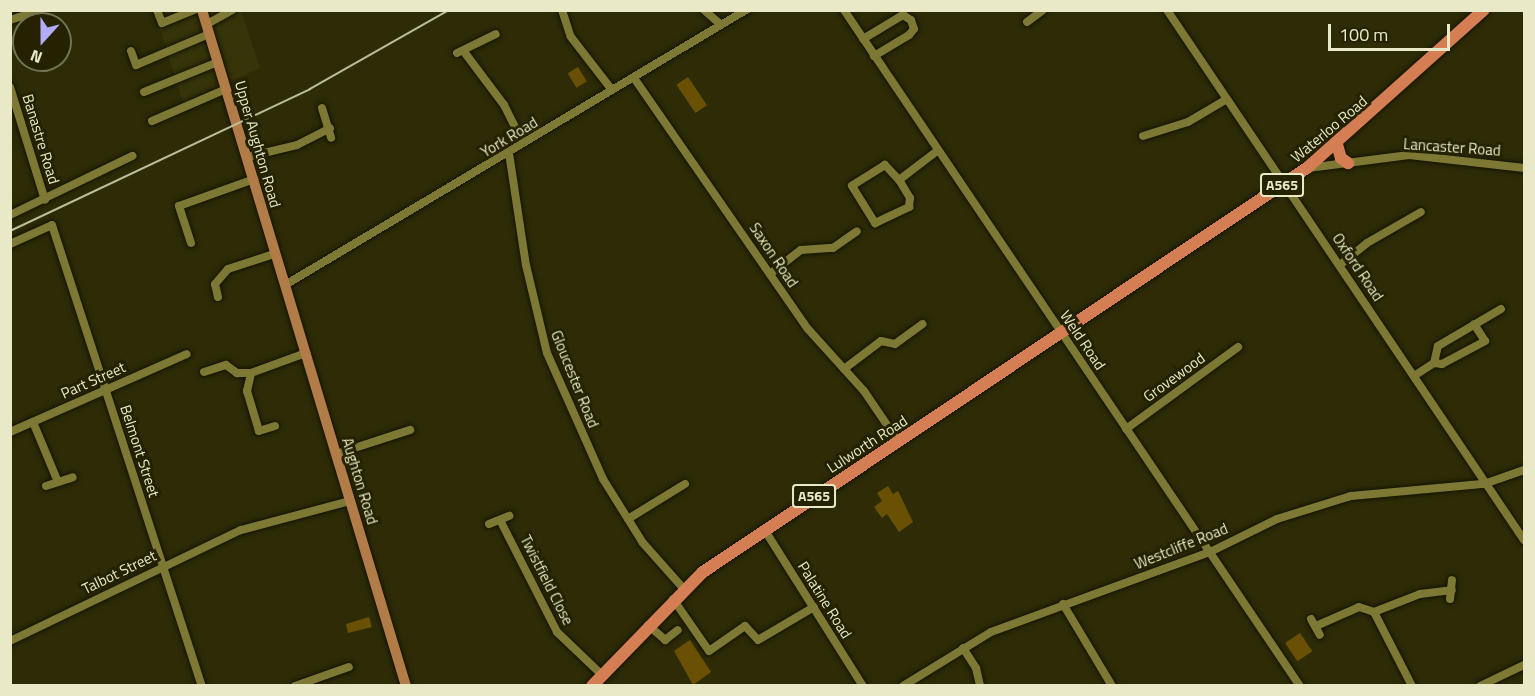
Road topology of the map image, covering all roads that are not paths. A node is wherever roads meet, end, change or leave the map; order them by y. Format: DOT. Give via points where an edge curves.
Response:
graph roads {
  1 [pos="40,10"];
  2 [pos="157,10"];
  3 [pos="195,10"];
  4 [pos="202,10"];
  5 [pos="232,10"];
  6 [pos="562,10"];
  7 [pos="704,10"];
  8 [pos="746,10"];
  9 [pos="844,10"];
  10 [pos="1043,10"];
  11 [pos="1167,10"];
  12 [pos="1484,10"];
  13 [pos="10,20"];
  14 [pos="1027,22"];
  15 [pos="720,24"];
  16 [pos="208,29"];
  17 [pos="496,34"];
  18 [pos="863,39"];
  19 [pos="131,51"];
  20 [pos="874,56"];
  21 [pos="218,62"];
  22 [pos="634,78"];
  23 [pos="10,87"];
  24 [pos="226,89"];
  25 [pos="612,90"];
  26 [pos="144,92"];
  27 [pos="1227,99"];
  28 [pos="322,108"];
  29 [pos="152,121"];
  30 [pos="330,128"];
  31 [pos="1143,136"];
  32 [pos="331,138"];
  33 [pos="1336,141"];
  34 [pos="523,143"];
  35 [pos="937,151"];
  36 [pos="509,153"];
  37 [pos="132,156"];
  38 [pos="247,157"];
  39 [pos="1348,163"];
  40 [pos="1307,168"];
  41 [pos="1524,168"];
  42 [pos="254,179"];
  43 [pos="899,180"];
  44 [pos="1285,184"];
  45 [pos="45,200"];
  46 [pos="1421,212"];
  47 [pos="10,215"];
  48 [pos="857,231"];
  49 [pos="191,243"];
  50 [pos="10,244"];
  51 [pos="274,254"];
  52 [pos="1340,265"];
  53 [pos="770,274"];
  54 [pos="285,285"];
  55 [pos="218,297"];
  56 [pos="1501,309"];
  57 [pos="923,324"];
  58 [pos="1474,324"];
  59 [pos="1061,335"];
  60 [pos="1238,347"];
  61 [pos="306,353"];
  62 [pos="187,354"];
  63 [pos="1434,363"];
  64 [pos="844,369"];
  65 [pos="204,372"];
  66 [pos="251,373"];
  67 [pos="1414,376"];
  68 [pos="105,389"];
  69 [pos="33,422"];
  70 [pos="275,426"];
  71 [pos="1126,429"];
  72 [pos="410,430"];
  73 [pos="10,432"];
  74 [pos="898,441"];
  75 [pos="336,454"];
  76 [pos="1524,470"];
  77 [pos="73,477"];
  78 [pos="58,482"];
  79 [pos="685,484"];
  80 [pos="1484,484"];
  81 [pos="46,486"];
  82 [pos="350,501"];
  83 [pos="509,516"];
  84 [pos="628,519"];
  85 [pos="500,520"];
  86 [pos="489,524"];
  87 [pos="764,529"];
  88 [pos="1524,540"];
  89 [pos="1210,552"];
  90 [pos="162,566"];
  91 [pos="683,588"];
  92 [pos="1451,590"];
  93 [pos="673,599"];
  94 [pos="1063,604"];
  95 [pos="814,607"];
  96 [pos="1374,612"];
  97 [pos="647,625"];
  98 [pos="678,630"];
  99 [pos="1320,635"];
  100 [pos="10,641"];
  101 [pos="963,648"];
  102 [pos="1524,665"];
  103 [pos="349,667"];
  104 [pos="601,674"];
  105 [pos="202,686"];
  106 [pos="295,686"];
  107 [pos="406,686"];
  108 [pos="592,686"];
  109 [pos="863,686"];
  110 [pos="903,686"];
  111 [pos="980,686"];
  112 [pos="1112,686"];
  113 [pos="1300,686"];
  114 [pos="1412,686"];
  115 [pos="1480,686"];
  1 -- 13 [label="street"];
  2 -- 3 [label="street" via="162,23"];
  4 -- 16 [label="main road, Upper Aughton Road"];
  5 -- 16 [label="street"];
  6 -- 25 [label="street" via="571,37"];
  7 -- 15 [label="street"];
  8 -- 15 [label="street, York Road"];
  9 -- 18 [label="street, Weld Road"];
  10 -- 14 [label="street"];
  11 -- 27 [label="street, Oxford Road"];
  12 -- 33 [label="highway, Waterloo Road / A565"];
  15 -- 22 [label="street, York Road"];
  16 -- 19 [label="street" via="136,65"];
  16 -- 21 [label="main road, Upper Aughton Road"];
  17 -- 34 [label="street" via="461,53 504,105"];
  18 -- 20 [label="street, Weld Road"];
  18 -- 20 [label="street" via="903,15 911,20 914,29 909,35"];
  20 -- 35 [label="street, Weld Road"];
  21 -- 24 [label="main road, Upper Aughton Road"];
  21 -- 26 [label="street"];
  22 -- 25 [label="street, York Road"];
  22 -- 53 [label="street, Saxon Road"];
  23 -- 45 [label="street, Banastre Road"];
  24 -- 29 [label="street"];
  24 -- 38 [label="main road, Upper Aughton Road"];
  25 -- 34 [label="street, York Road"];
  27 -- 31 [label="street" via="1188,122"];
  27 -- 44 [label="street, Oxford Road"];
  28 -- 30 [label="street"];
  30 -- 32 [label="street"];
  30 -- 38 [label="street" via="297,145"];
  33 -- 39 [label="highway"];
  33 -- 40 [label="highway, Waterloo Road / A565"];
  34 -- 36 [label="street, York Road"];
  35 -- 43 [label="street"];
  35 -- 59 [label="street, Weld Road" via="1026,275"];
  36 -- 54 [label="street, York Road"];
  36 -- 84 [label="street, Gloucester Road" via="526,265 547,353 603,479"];
  37 -- 45 [label="street"];
  38 -- 42 [label="main road, Upper Aughton Road"];
  39 -- 40 [label="street, Lancaster Road"];
  39 -- 41 [label="street, Lancaster Road" via="1409,155"];
  40 -- 44 [label="highway, Waterloo Road / A565"];
  42 -- 49 [label="street" via="179,206"];
  42 -- 51 [label="main road, Upper Aughton Road"];
  43 -- 43 [label="street" via="910,198 909,207 875,223 852,186 885,165"];
  44 -- 52 [label="street, Oxford Road"];
  44 -- 59 [label="highway, Waterloo Road / A565"];
  45 -- 47 [label="street"];
  46 -- 52 [label="street" via="1367,243"];
  48 -- 53 [label="street" via="833,248 801,250"];
  50 -- 68 [label="street, Belmont Street" via="52,225"];
  51 -- 54 [label="main road, Upper Aughton Road"];
  51 -- 55 [label="street" via="228,269 215,284"];
  52 -- 67 [label="street, Oxford Road"];
  53 -- 64 [label="street, Saxon Road" via="808,329"];
  54 -- 61 [label="main road, Aughton Road"];
  56 -- 58 [label="street"];
  57 -- 64 [label="street" via="896,344 881,341"];
  58 -- 63 [label="street" via="1438,346"];
  58 -- 63 [label="street" via="1485,341 1442,364"];
  59 -- 71 [label="street, Weld Road"];
  59 -- 74 [label="highway, Lulworth Road / A565"];
  60 -- 71 [label="street, Grovewood"];
  61 -- 66 [label="street"];
  61 -- 75 [label="main road, Aughton Road"];
  62 -- 68 [label="street, Part Street"];
  63 -- 67 [label="street"];
  64 -- 74 [label="street, Saxon Road"];
  65 -- 66 [label="street" via="226,365 237,373"];
  66 -- 70 [label="street" via="248,391 259,431"];
  67 -- 80 [label="street, Oxford Road"];
  68 -- 69 [label="street, Part Street"];
  68 -- 90 [label="street, Belmont Street"];
  69 -- 73 [label="street, Part Street"];
  69 -- 78 [label="street"];
  71 -- 89 [label="street, Weld Road"];
  72 -- 75 [label="street"];
  74 -- 87 [label="highway, Lulworth Road / A565"];
  75 -- 82 [label="main road, Aughton Road"];
  76 -- 80 [label="street, Westcliffe Road"];
  77 -- 78 [label="street"];
  78 -- 81 [label="street"];
  79 -- 84 [label="street"];
  80 -- 88 [label="street, Oxford Road"];
  80 -- 89 [label="street, Westcliffe Road" via="1351,496 1277,519"];
  82 -- 90 [label="street, Talbot Street" via="241,530"];
  82 -- 107 [label="main road, Aughton Road"];
  83 -- 85 [label="street"];
  84 -- 91 [label="street, Gloucester Road"];
  85 -- 86 [label="street"];
  85 -- 104 [label="street, Twistfield Close" via="557,632"];
  87 -- 91 [label="highway, Lulworth Road / A565"];
  87 -- 95 [label="street, Palatine Road"];
  89 -- 94 [label="street, Westcliffe Road"];
  89 -- 113 [label="street, Weld Road"];
  90 -- 100 [label="street, Talbot Street"];
  90 -- 105 [label="street, Belmont Street"];
  91 -- 93 [label="highway, Lulworth Road / A565"];
  92 -- 96 [label="street" via="1419,594"];
  93 -- 95 [label="street" via="709,651 745,626 758,640"];
  93 -- 97 [label="highway, Lulworth Road / A565"];
  94 -- 101 [label="street, Westcliffe Road" via="991,632"];
  94 -- 112 [label="street"];
  95 -- 109 [label="street, Palatine Road"];
  96 -- 99 [label="street" via="1359,607 1313,622"];
  96 -- 114 [label="street"];
  97 -- 98 [label="street" via="665,640"];
  97 -- 104 [label="highway, Lulworth Road / A565"];
  101 -- 110 [label="street, Westcliffe Road"];
  101 -- 111 [label="street" via="976,668"];
  102 -- 115 [label="street"];
  103 -- 106 [label="street"];
  104 -- 108 [label="highway, Lulworth Road / A565"];
}
